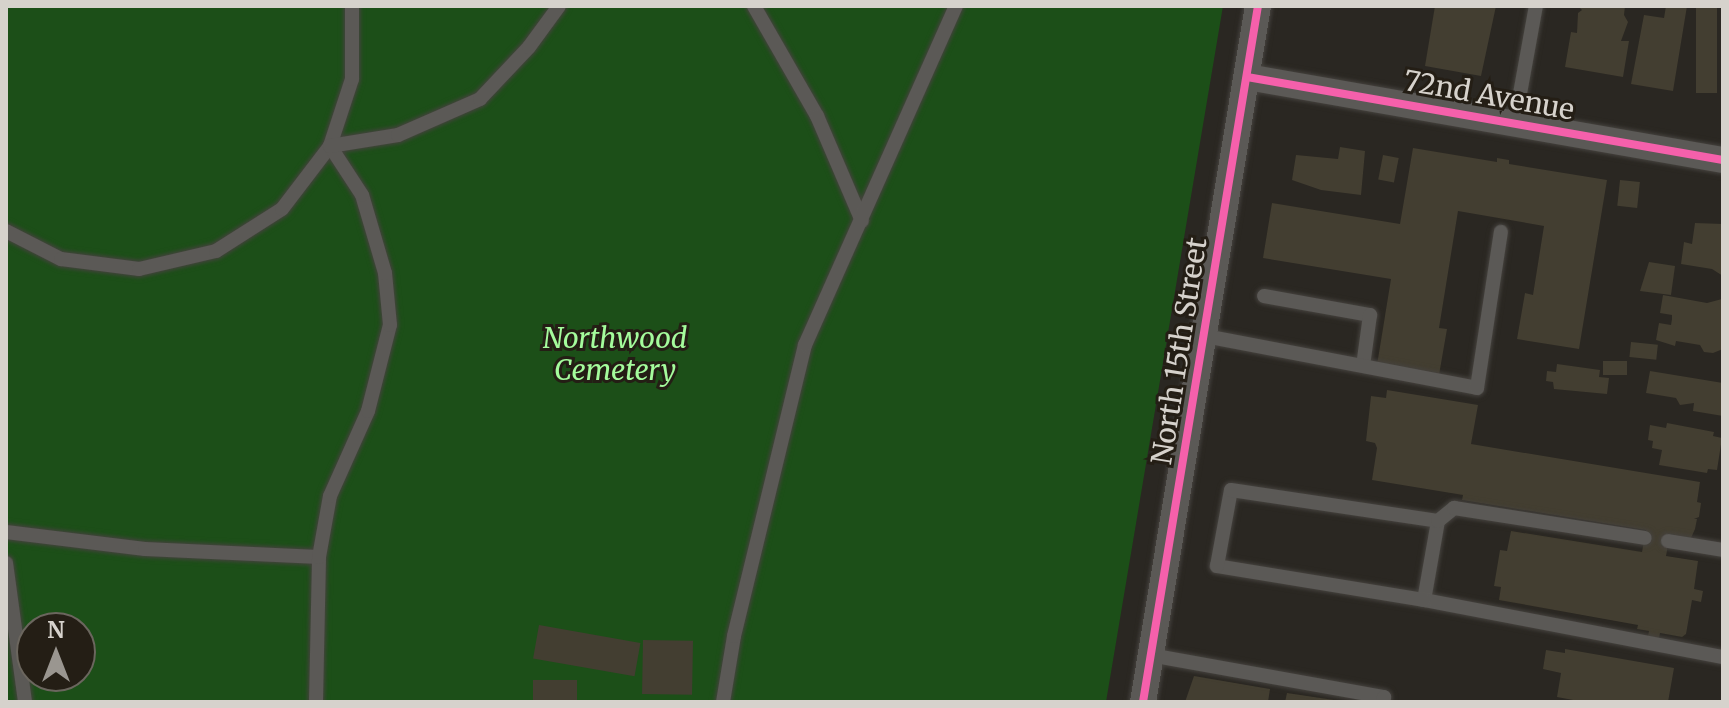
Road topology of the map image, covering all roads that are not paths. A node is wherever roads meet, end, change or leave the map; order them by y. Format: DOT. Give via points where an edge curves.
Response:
graph roads {
  1 [pos="352,6"];
  2 [pos="559,6"];
  3 [pos="754,6"];
  4 [pos="956,6"];
  5 [pos="1258,6"];
  6 [pos="1536,6"];
  7 [pos="1247,77"];
  8 [pos="1515,121"];
  9 [pos="330,146"];
  10 [pos="1723,160"];
  11 [pos="862,221"];
  12 [pos="6,231"];
  13 [pos="1501,232"];
  14 [pos="1264,296"];
  15 [pos="1205,336"];
  16 [pos="1363,366"];
  17 [pos="1438,521"];
  18 [pos="6,532"];
  19 [pos="1645,538"];
  20 [pos="1668,541"];
  21 [pos="1723,550"];
  22 [pos="319,557"];
  23 [pos="6,563"];
  24 [pos="1424,600"];
  25 [pos="1150,655"];
  26 [pos="1723,657"];
  27 [pos="25,702"];
  28 [pos="316,702"];
  29 [pos="723,702"];
  30 [pos="1143,702"];
  31 [pos="1383,702"];
  1 -- 9 [label="lane" via="352,79"];
  2 -- 9 [label="lane" via="480,99 398,135"];
  3 -- 11 [label="lane" via="817,116"];
  4 -- 11 [label="lane"];
  5 -- 7 [label="street, North 15th Street"];
  6 -- 8 [label="lane"];
  7 -- 8 [label="street, 72nd Avenue"];
  7 -- 15 [label="street, North 15th Street"];
  8 -- 10 [label="street, 72nd Avenue"];
  9 -- 12 [label="lane" via="282,209 216,251 139,269 61,259"];
  9 -- 22 [label="lane" via="362,195 385,273 390,325 368,411 330,496"];
  11 -- 29 [label="lane" via="805,345 734,636"];
  13 -- 16 [label="lane" via="1477,388"];
  14 -- 16 [label="lane" via="1370,315"];
  15 -- 16 [label="lane"];
  15 -- 25 [label="street, North 15th Street"];
  17 -- 19 [label="lane" via="1454,508"];
  17 -- 24 [label="lane"];
  17 -- 24 [label="lane" via="1231,490 1217,566"];
  18 -- 22 [label="lane" via="145,549"];
  20 -- 21 [label="lane"];
  22 -- 28 [label="lane"];
  23 -- 27 [label="lane"];
  24 -- 26 [label="lane"];
  25 -- 30 [label="street, North 15th Street"];
  25 -- 31 [label="lane" via="1384,697"];
}
